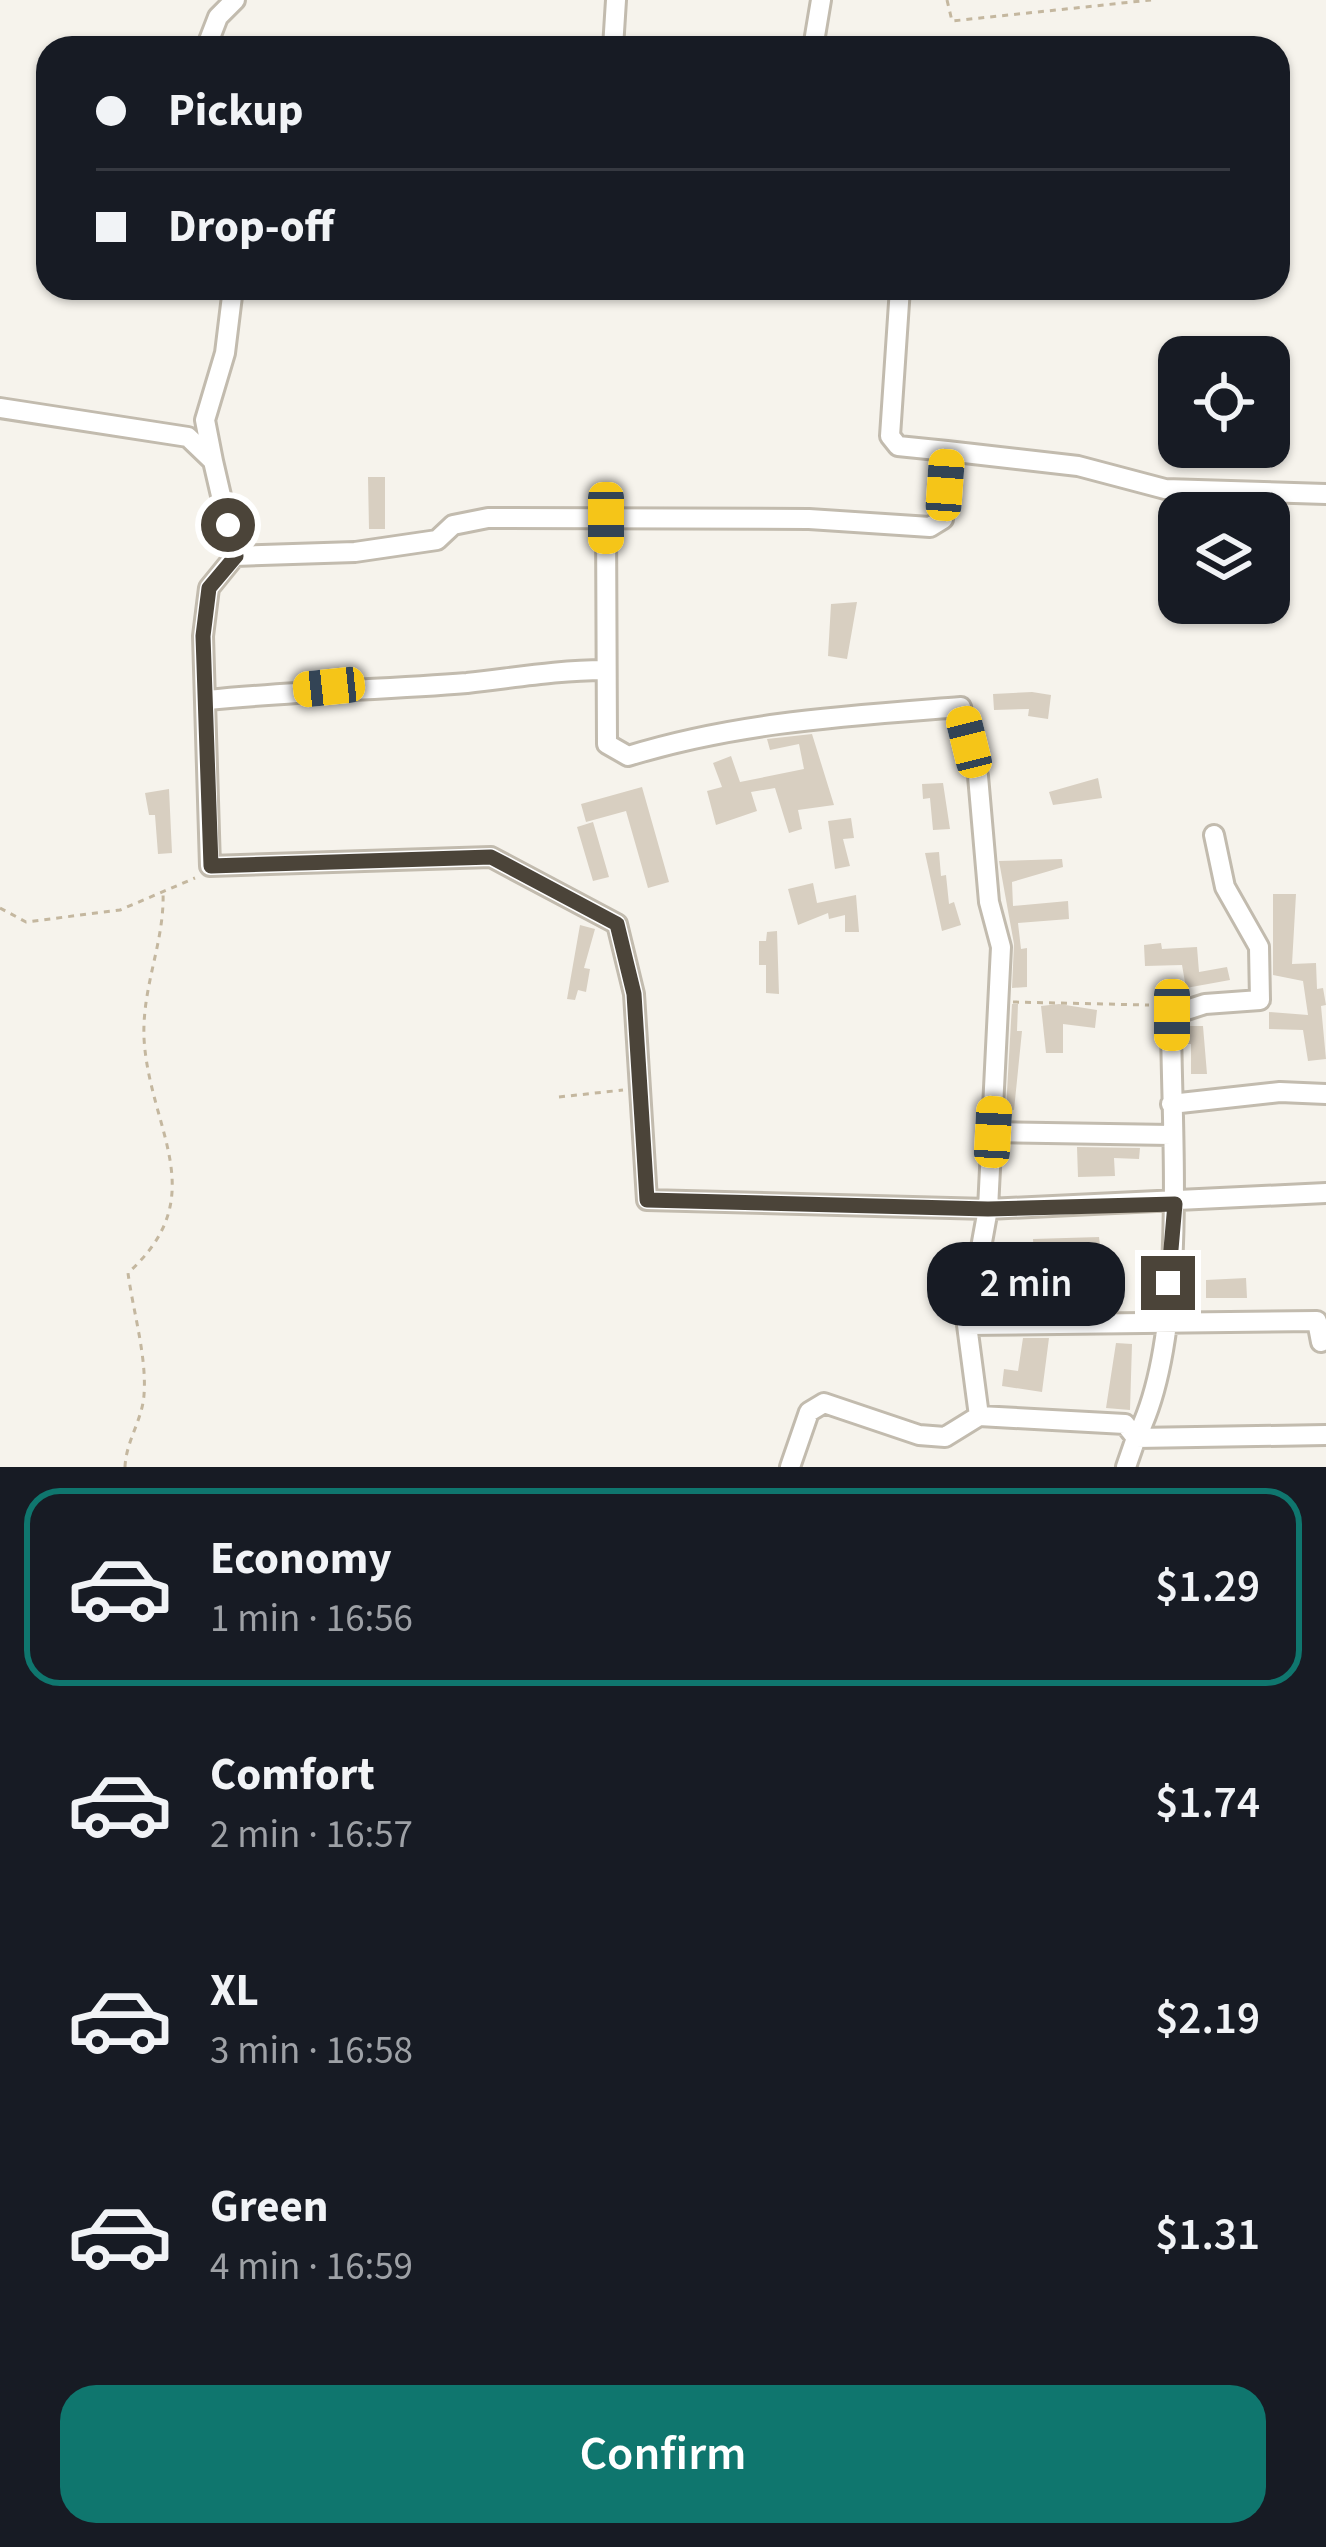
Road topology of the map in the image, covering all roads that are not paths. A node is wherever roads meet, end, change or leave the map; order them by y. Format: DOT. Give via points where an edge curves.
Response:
graph roads {
  1 [pos="235,0"];
  2 [pos="616,0"];
  3 [pos="820,0"];
  4 [pos="211,36"];
  5 [pos="614,36"];
  6 [pos="815,36"];
  7 [pos="232,300"];
  8 [pos="899,300"];
  9 [pos="0,408"];
  10 [pos="947,451"];
  11 [pos="213,461"];
  12 [pos="1326,494"];
  13 [pos="606,518"];
  14 [pos="236,556"];
  15 [pos="604,670"];
  16 [pos="208,700"];
  17 [pos="1214,835"];
  18 [pos="1326,1094"];
  19 [pos="1171,1104"];
  20 [pos="993,1132"];
  21 [pos="1171,1135"];
  22 [pos="1326,1192"];
  23 [pos="1175,1204"];
  24 [pos="988,1209"];
  25 [pos="1164,1322"];
  26 [pos="967,1325"];
  27 [pos="1321,1342"];
  28 [pos="980,1416"];
  29 [pos="1326,1435"];
  30 [pos="1136,1438"];
  31 [pos="790,1467"];
  32 [pos="1126,1467"];
  1 -- 4 [label="street"];
  2 -- 5 [label="street"];
  3 -- 6 [label="street"];
  7 -- 11 [label="street" via="205,420"];
  8 -- 10 [label="street" via="890,436 898,446"];
  9 -- 11 [label="street" via="188,437"];
  10 -- 12 [label="street" via="1078,466 1165,489"];
  10 -- 13 [label="street" via="943,519 930,526"];
  11 -- 14 [label="street"];
  13 -- 14 [label="street" via="488,518 453,525 437,540"];
  13 -- 15 [label="street"];
  14 -- 16 [label="street" via="209,588"];
  15 -- 16 [label="street"];
  15 -- 20 [label="street" via="607,744 628,756 770,722 961,707 1001,947"];
  16 -- 24 [label="street" via="211,866 491,857 617,924 634,994 647,1200"];
  17 -- 19 [label="street" via="1225,887 1259,947 1260,1000 1172,1015"];
  18 -- 19 [label="street"];
  19 -- 21 [label="street"];
  20 -- 21 [label="street"];
  20 -- 24 [label="street"];
  21 -- 23 [label="street"];
  22 -- 23 [label="street"];
  23 -- 24 [label="street"];
  23 -- 25 [label="street"];
  24 -- 26 [label="street"];
  25 -- 26 [label="street"];
  25 -- 27 [label="street" via="1317,1321"];
  25 -- 30 [label="street" via="1153,1406"];
  26 -- 28 [label="street"];
  28 -- 30 [label="street" via="1125,1424"];
  28 -- 31 [label="street" via="932,1436 824,1403 809,1412"];
  29 -- 30 [label="street"];
  30 -- 32 [label="street"];
}
